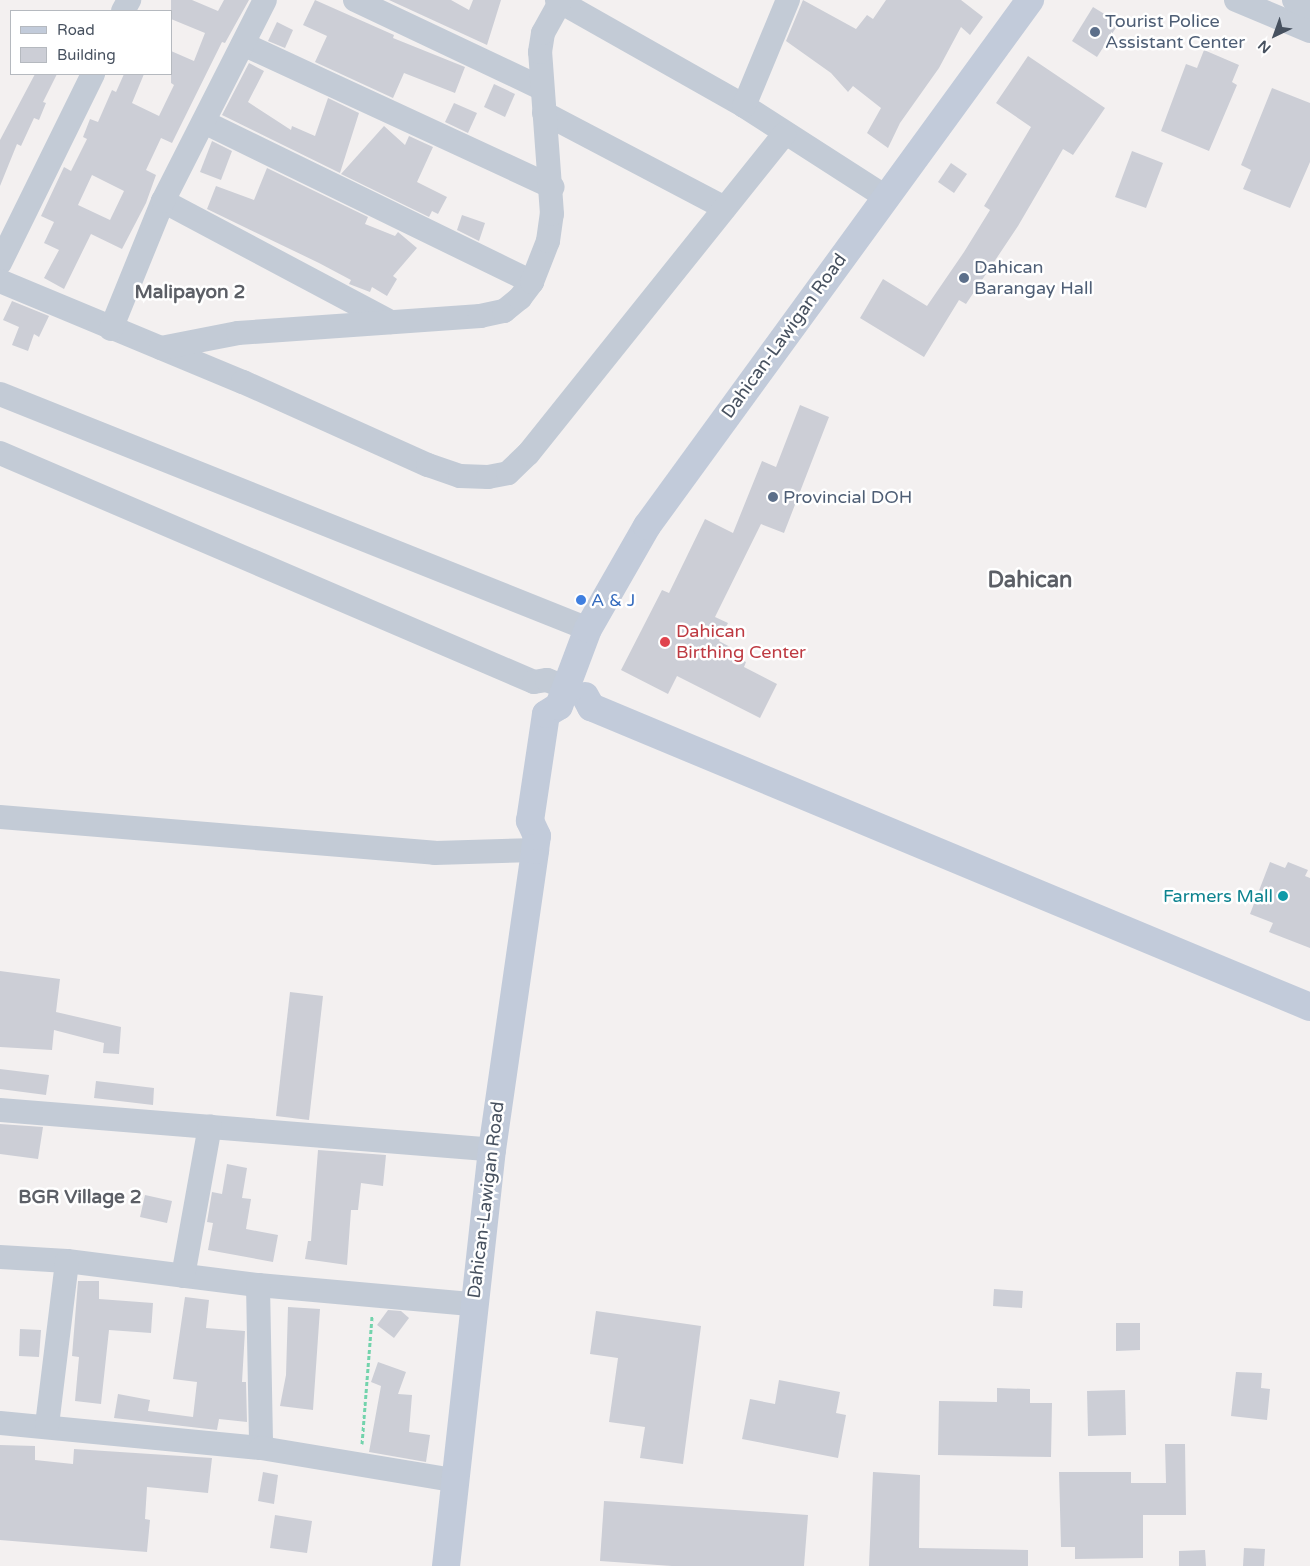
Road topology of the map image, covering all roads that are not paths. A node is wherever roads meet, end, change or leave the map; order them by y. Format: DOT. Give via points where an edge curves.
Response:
graph roads {
  1 [pos="265,0"];
  2 [pos="355,0"];
  3 [pos="788,0"];
  4 [pos="1030,0"];
  5 [pos="1236,0"];
  6 [pos="1294,0"];
  7 [pos="558,1"];
  8 [pos="1310,7"];
  9 [pos="1281,8"];
  10 [pos="1310,31"];
  11 [pos="242,44"];
  12 [pos="93,75"];
  13 [pos="541,88"];
  14 [pos="744,106"];
  15 [pos="544,113"];
  16 [pos="204,122"];
  17 [pos="784,134"];
  18 [pos="553,186"];
  19 [pos="886,198"];
  20 [pos="163,201"];
  21 [pos="724,208"];
  22 [pos="0,272"];
  23 [pos="532,282"];
  24 [pos="392,322"];
  25 [pos="110,329"];
  26 [pos="161,348"];
  27 [pos="0,394"];
  28 [pos="0,441"];
  29 [pos="0,454"];
  30 [pos="588,629"];
  31 [pos="564,692"];
  32 [pos="0,817"];
  33 [pos="536,843"];
  34 [pos="1310,992"];
  35 [pos="1310,1007"];
  36 [pos="0,1110"];
  37 [pos="210,1126"];
  38 [pos="492,1150"];
  39 [pos="0,1257"];
  40 [pos="67,1261"];
  41 [pos="183,1276"];
  42 [pos="258,1285"];
  43 [pos="473,1304"];
  44 [pos="0,1423"];
  45 [pos="47,1425"];
  46 [pos="261,1448"];
  47 [pos="453,1480"];
  48 [pos="446,1566"];
  1 -- 11 [label="street"];
  2 -- 13 [label="street"];
  3 -- 14 [label="street"];
  4 -- 19 [label="main road, Dahican-Lawigan Road"];
  5 -- 9 [label="street"];
  6 -- 8 [label="street"];
  7 -- 13 [label="street" via="543,33"];
  7 -- 14 [label="street"];
  9 -- 10 [label="street"];
  11 -- 16 [label="street"];
  11 -- 18 [label="street"];
  12 -- 22 [label="street"];
  13 -- 15 [label="street"];
  14 -- 17 [label="street"];
  15 -- 18 [label="street"];
  15 -- 21 [label="street"];
  16 -- 20 [label="street"];
  16 -- 23 [label="street"];
  17 -- 19 [label="street"];
  17 -- 21 [label="street"];
  18 -- 23 [label="street" via="548,241"];
  19 -- 30 [label="main road, Dahican-Lawigan Road" via="647,526"];
  20 -- 24 [label="street"];
  20 -- 25 [label="street"];
  21 -- 26 [label="street" via="528,454 508,472 488,478 460,476 428,466"];
  22 -- 25 [label="street"];
  23 -- 24 [label="street" via="520,298 504,310 480,316"];
  24 -- 26 [label="street" via="238,333"];
  25 -- 26 [label="street"];
  27 -- 30 [label="street"];
  28 -- 31 [label="street" via="539,670"];
  29 -- 31 [label="street"];
  30 -- 31 [label="main road, Dahican-Lawigan Road"];
  31 -- 33 [label="main road, Dahican-Lawigan Road" via="564,719 548,824"];
  31 -- 34 [label="main road" via="599,692"];
  31 -- 35 [label="main road" via="592,707"];
  32 -- 33 [label="street" via="435,852"];
  33 -- 38 [label="main road, Dahican-Lawigan Road"];
  36 -- 37 [label="street"];
  37 -- 38 [label="street"];
  37 -- 41 [label="street"];
  38 -- 43 [label="main road, Dahican-Lawigan Road"];
  39 -- 40 [label="street"];
  40 -- 41 [label="street"];
  40 -- 45 [label="street"];
  41 -- 42 [label="street"];
  42 -- 43 [label="street"];
  42 -- 46 [label="street"];
  43 -- 47 [label="main road, Dahican-Lawigan Road"];
  44 -- 45 [label="street"];
  45 -- 46 [label="street"];
  46 -- 47 [label="street"];
  47 -- 48 [label="main road, Dahican-Lawigan Road"];
}
